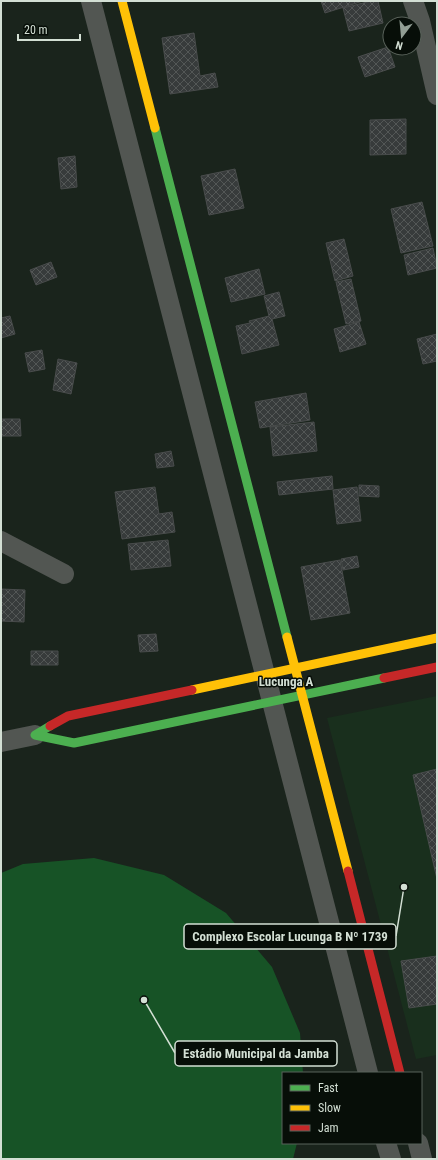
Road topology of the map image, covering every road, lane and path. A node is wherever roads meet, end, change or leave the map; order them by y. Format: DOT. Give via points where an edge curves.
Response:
graph roads {
  1 [pos="91,1"];
  2 [pos="122,1"];
  3 [pos="413,1"];
  4 [pos="437,96"];
  5 [pos="1,541"];
  6 [pos="64,574"];
  7 [pos="437,638"];
  8 [pos="437,667"];
  9 [pos="294,668"];
  10 [pos="265,674"];
  11 [pos="302,696"];
  12 [pos="272,702"];
  13 [pos="35,735"];
  14 [pos="1,742"];
  15 [pos="368,1072"];
  16 [pos="400,1072"];
  17 [pos="386,1144"];
  18 [pos="418,1144"];
  19 [pos="391,1159"];
  20 [pos="422,1159"];
  1 -- 10 [label="street"];
  2 -- 9 [label="street"];
  3 -- 4 [label="street"];
  5 -- 6 [label="street"];
  7 -- 9 [label="street"];
  8 -- 11 [label="street"];
  9 -- 10 [label="street"];
  9 -- 11 [label="street"];
  10 -- 12 [label="street"];
  10 -- 13 [label="street" via="68,716"];
  11 -- 12 [label="street"];
  11 -- 16 [label="street"];
  12 -- 13 [label="street" via="74,743"];
  12 -- 15 [label="street"];
  13 -- 14 [label="street"];
  17 -- 19 [label="street"];
  18 -- 20 [label="street"];
}
